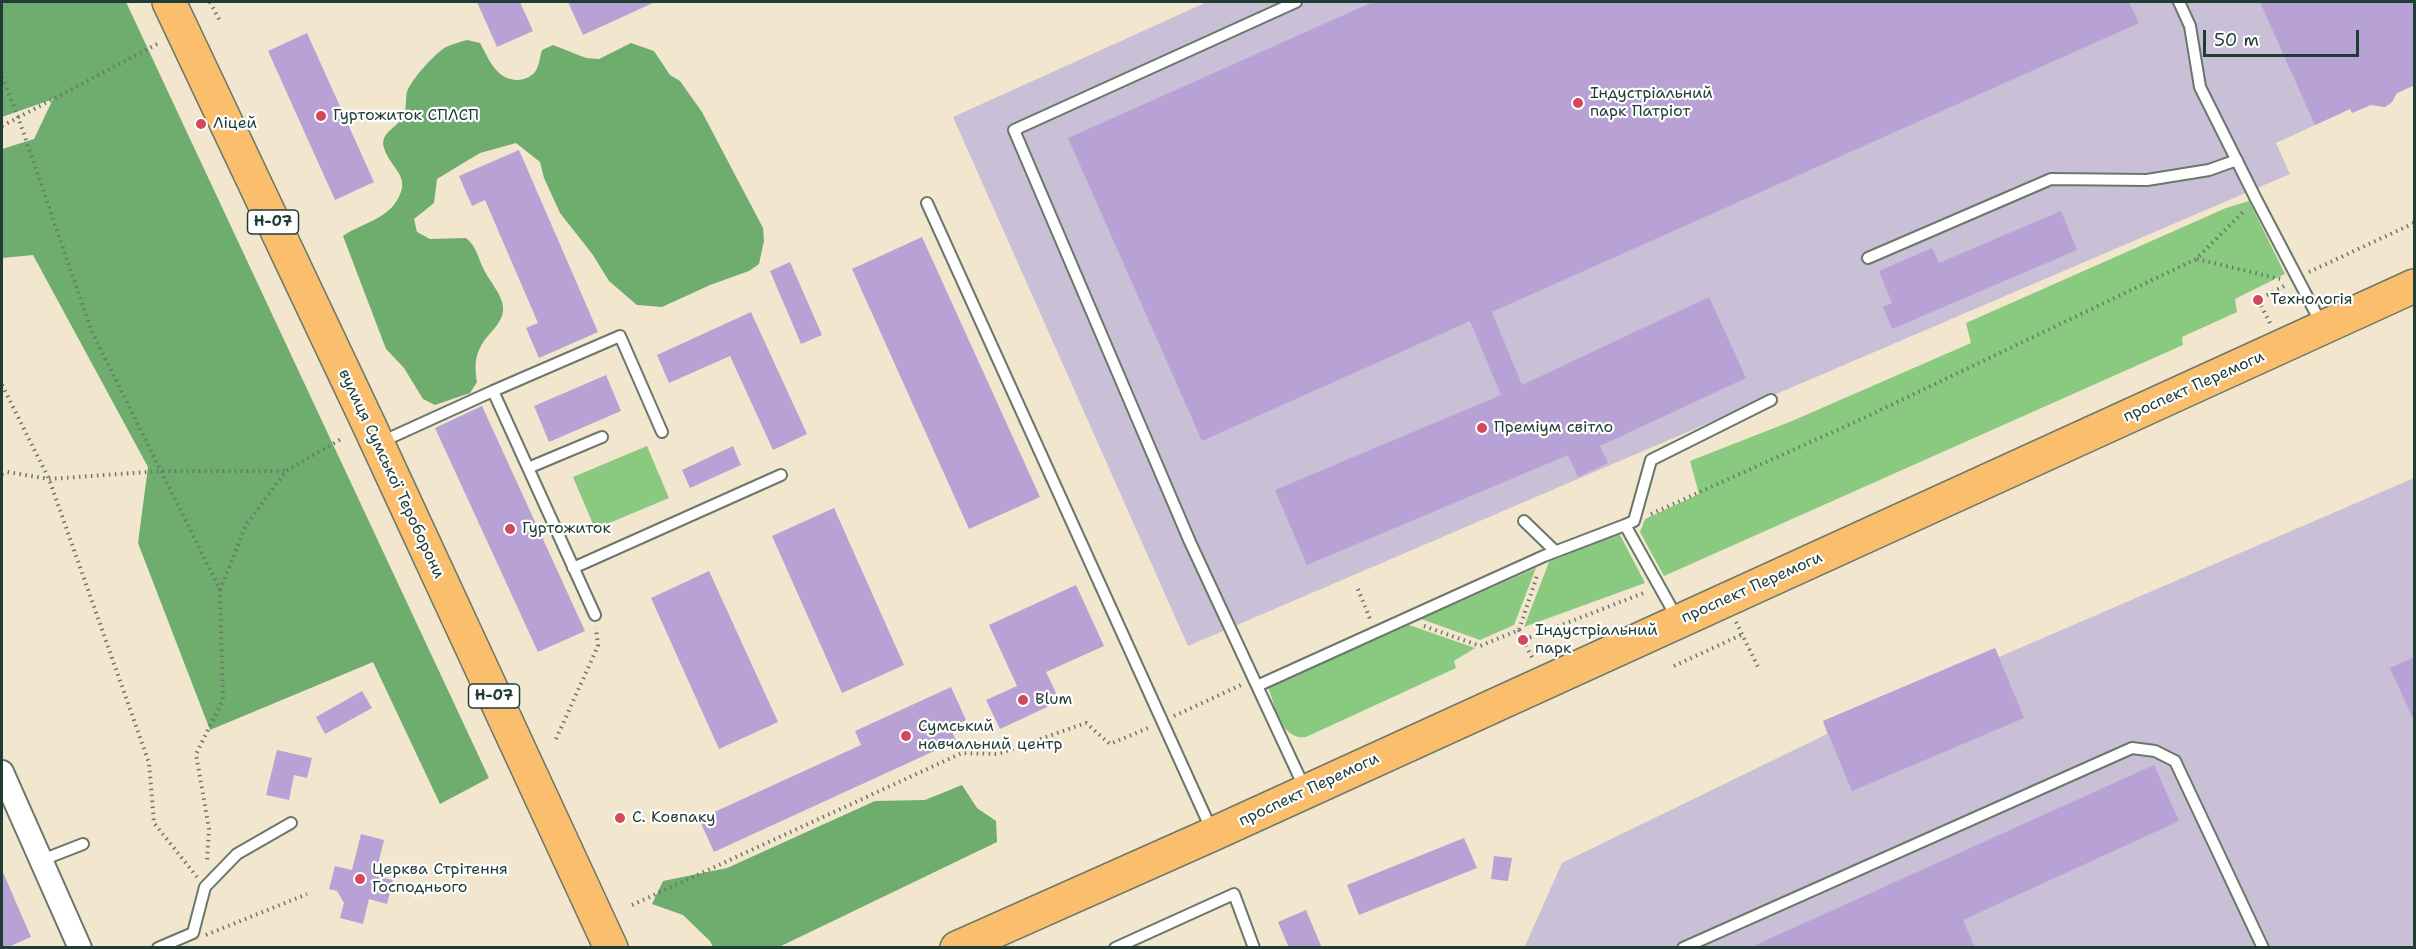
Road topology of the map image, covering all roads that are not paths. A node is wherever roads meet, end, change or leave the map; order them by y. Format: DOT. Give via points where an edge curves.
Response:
graph roads {
  1 [pos="168,2"];
  2 [pos="1296,2"];
  3 [pos="2179,2"];
  4 [pos="2237,160"];
  5 [pos="927,203"];
  6 [pos="1868,258"];
  7 [pos="2415,286"];
  8 [pos="2324,328"];
  9 [pos="493,391"];
  10 [pos="1771,400"];
  11 [pos="662,432"];
  12 [pos="602,437"];
  13 [pos="378,444"];
  14 [pos="528,468"];
  15 [pos="781,475"];
  16 [pos="1524,520"];
  17 [pos="1630,523"];
  18 [pos="1556,551"];
  19 [pos="573,568"];
  20 [pos="595,615"];
  21 [pos="1679,621"];
  22 [pos="1257,686"];
  23 [pos="2,772"];
  24 [pos="1306,792"];
  25 [pos="291,822"];
  26 [pos="1213,834"];
  27 [pos="83,844"];
  28 [pos="42,860"];
  29 [pos="80,948"];
  30 [pos="158,948"];
  31 [pos="611,948"];
  32 [pos="957,948"];
  33 [pos="1115,948"];
  34 [pos="1254,948"];
  35 [pos="1683,948"];
  36 [pos="2263,948"];
  1 -- 13 [label="main road, вулиця Сумської Тероборони / Н-07"];
  2 -- 22 [label="lane" via="1014,130 1190,542"];
  3 -- 4 [label="lane" via="2190,26 2200,87"];
  4 -- 6 [label="lane" via="2209,170 2147,180 2051,179"];
  4 -- 8 [label="lane"];
  5 -- 26 [label="lane"];
  7 -- 8 [label="main road, проспект Перемоги"];
  8 -- 21 [label="main road, проспект Перемоги"];
  9 -- 11 [label="lane" via="620,336"];
  9 -- 13 [label="lane"];
  9 -- 14 [label="lane"];
  10 -- 17 [label="lane" via="1651,460"];
  12 -- 14 [label="lane"];
  13 -- 31 [label="main road, вулиця Сумської Тероборони / Н-07"];
  14 -- 19 [label="lane"];
  15 -- 19 [label="lane"];
  16 -- 18 [label="lane"];
  17 -- 18 [label="lane"];
  17 -- 21 [label="lane"];
  18 -- 22 [label="lane"];
  19 -- 20 [label="lane"];
  21 -- 24 [label="main road, проспект Перемоги"];
  22 -- 24 [label="lane"];
  23 -- 28 [label="street"];
  24 -- 26 [label="main road, проспект Перемоги"];
  25 -- 30 [label="lane" via="237,854 205,887 193,933"];
  26 -- 32 [label="main road, проспект Перемоги"];
  27 -- 28 [label="lane"];
  28 -- 29 [label="street"];
  33 -- 34 [label="lane" via="1234,894"];
  35 -- 36 [label="lane" via="2132,748 2155,751 2175,761"];
}
